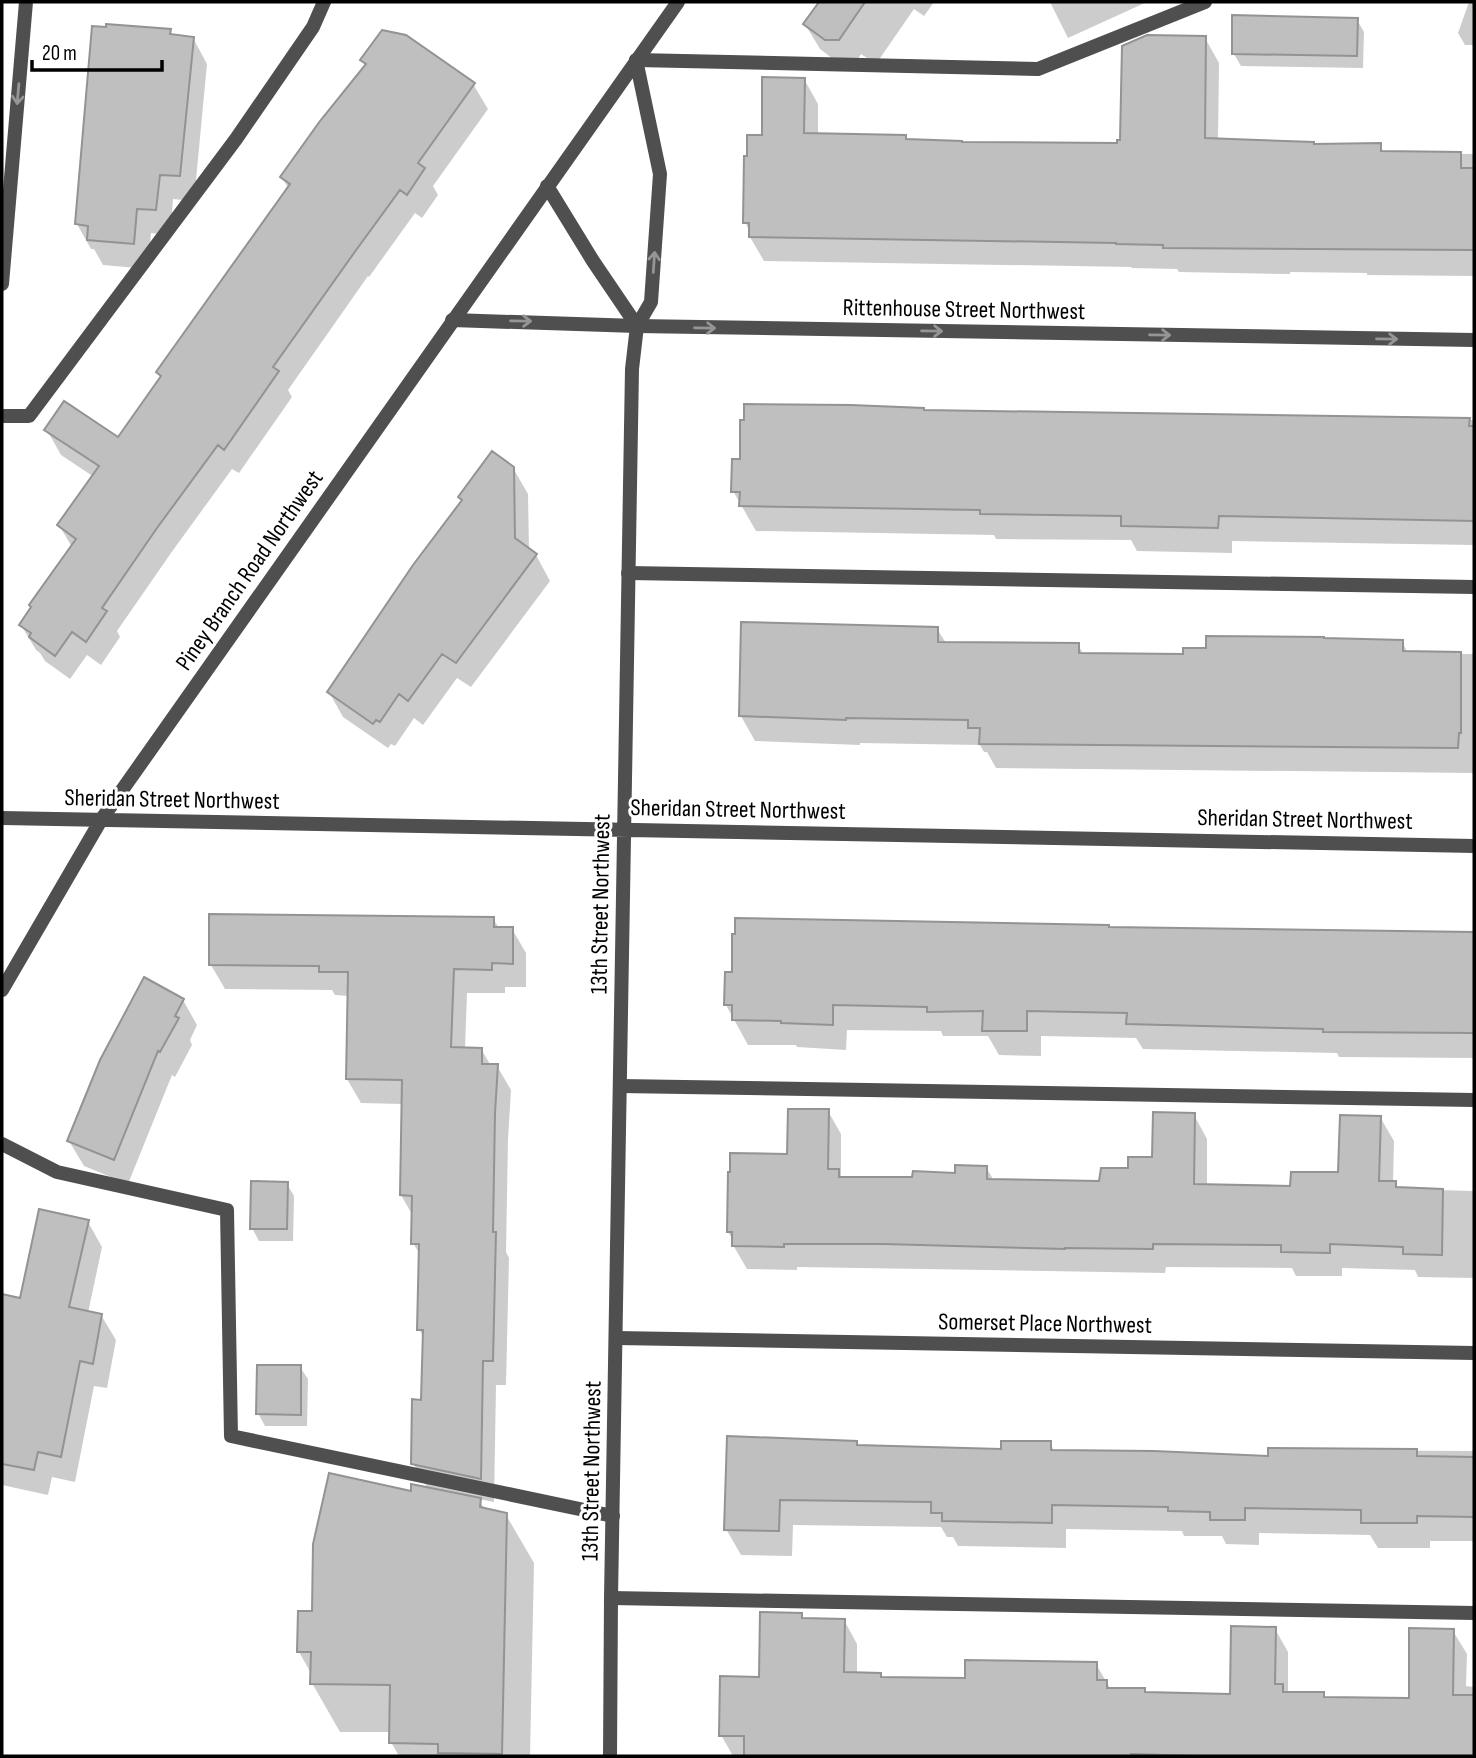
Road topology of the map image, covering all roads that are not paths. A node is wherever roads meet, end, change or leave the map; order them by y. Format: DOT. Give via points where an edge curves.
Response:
graph roads {
  1 [pos="26,2"];
  2 [pos="324,2"];
  3 [pos="678,2"];
  4 [pos="1205,2"];
  5 [pos="636,60"];
  6 [pos="547,186"];
  7 [pos="2,284"];
  8 [pos="453,320"];
  9 [pos="637,326"];
  10 [pos="1474,340"];
  11 [pos="2,416"];
  12 [pos="628,573"];
  13 [pos="1474,587"];
  14 [pos="2,818"];
  15 [pos="101,820"];
  16 [pos="624,830"];
  17 [pos="1474,846"];
  18 [pos="2,990"];
  19 [pos="620,1086"];
  20 [pos="1474,1100"];
  21 [pos="2,1144"];
  22 [pos="616,1338"];
  23 [pos="1474,1353"];
  24 [pos="612,1516"];
  25 [pos="611,1598"];
  26 [pos="1474,1612"];
  27 [pos="610,1756"];
  1 -- 7 [label="street, one-way"];
  2 -- 11 [label="street" via="313,27 236,139 29,416"];
  3 -- 5 [label="street"];
  4 -- 5 [label="street" via="1038,69"];
  5 -- 6 [label="street"];
  9 -- 5 [label="street, 13th Street Northwest, one-way" via="651,302 660,174"];
  6 -- 8 [label="street, Piney Branch Road Northwest"];
  6 -- 9 [label="street"];
  8 -- 9 [label="street, Rittenhouse Street Northwest, one-way"];
  8 -- 15 [label="street, Piney Branch Road Northwest"];
  9 -- 10 [label="street, Rittenhouse Street Northwest, one-way"];
  9 -- 12 [label="street, 13th Street Northwest"];
  12 -- 13 [label="street"];
  12 -- 16 [label="street, 13th Street Northwest"];
  14 -- 15 [label="street, Sheridan Street Northwest"];
  15 -- 16 [label="street, Sheridan Street Northwest"];
  15 -- 18 [label="street, Piney Branch Road Northwest"];
  16 -- 17 [label="street, Sheridan Street Northwest"];
  16 -- 19 [label="street, 13th Street Northwest"];
  19 -- 20 [label="street"];
  19 -- 22 [label="street, 13th Street Northwest"];
  21 -- 24 [label="street" via="57,1171 227,1210 231,1436"];
  22 -- 23 [label="street, Somerset Place Northwest"];
  22 -- 24 [label="street, 13th Street Northwest"];
  24 -- 25 [label="street, 13th Street Northwest"];
  25 -- 26 [label="street"];
  25 -- 27 [label="street, 13th Street Northwest"];
}
